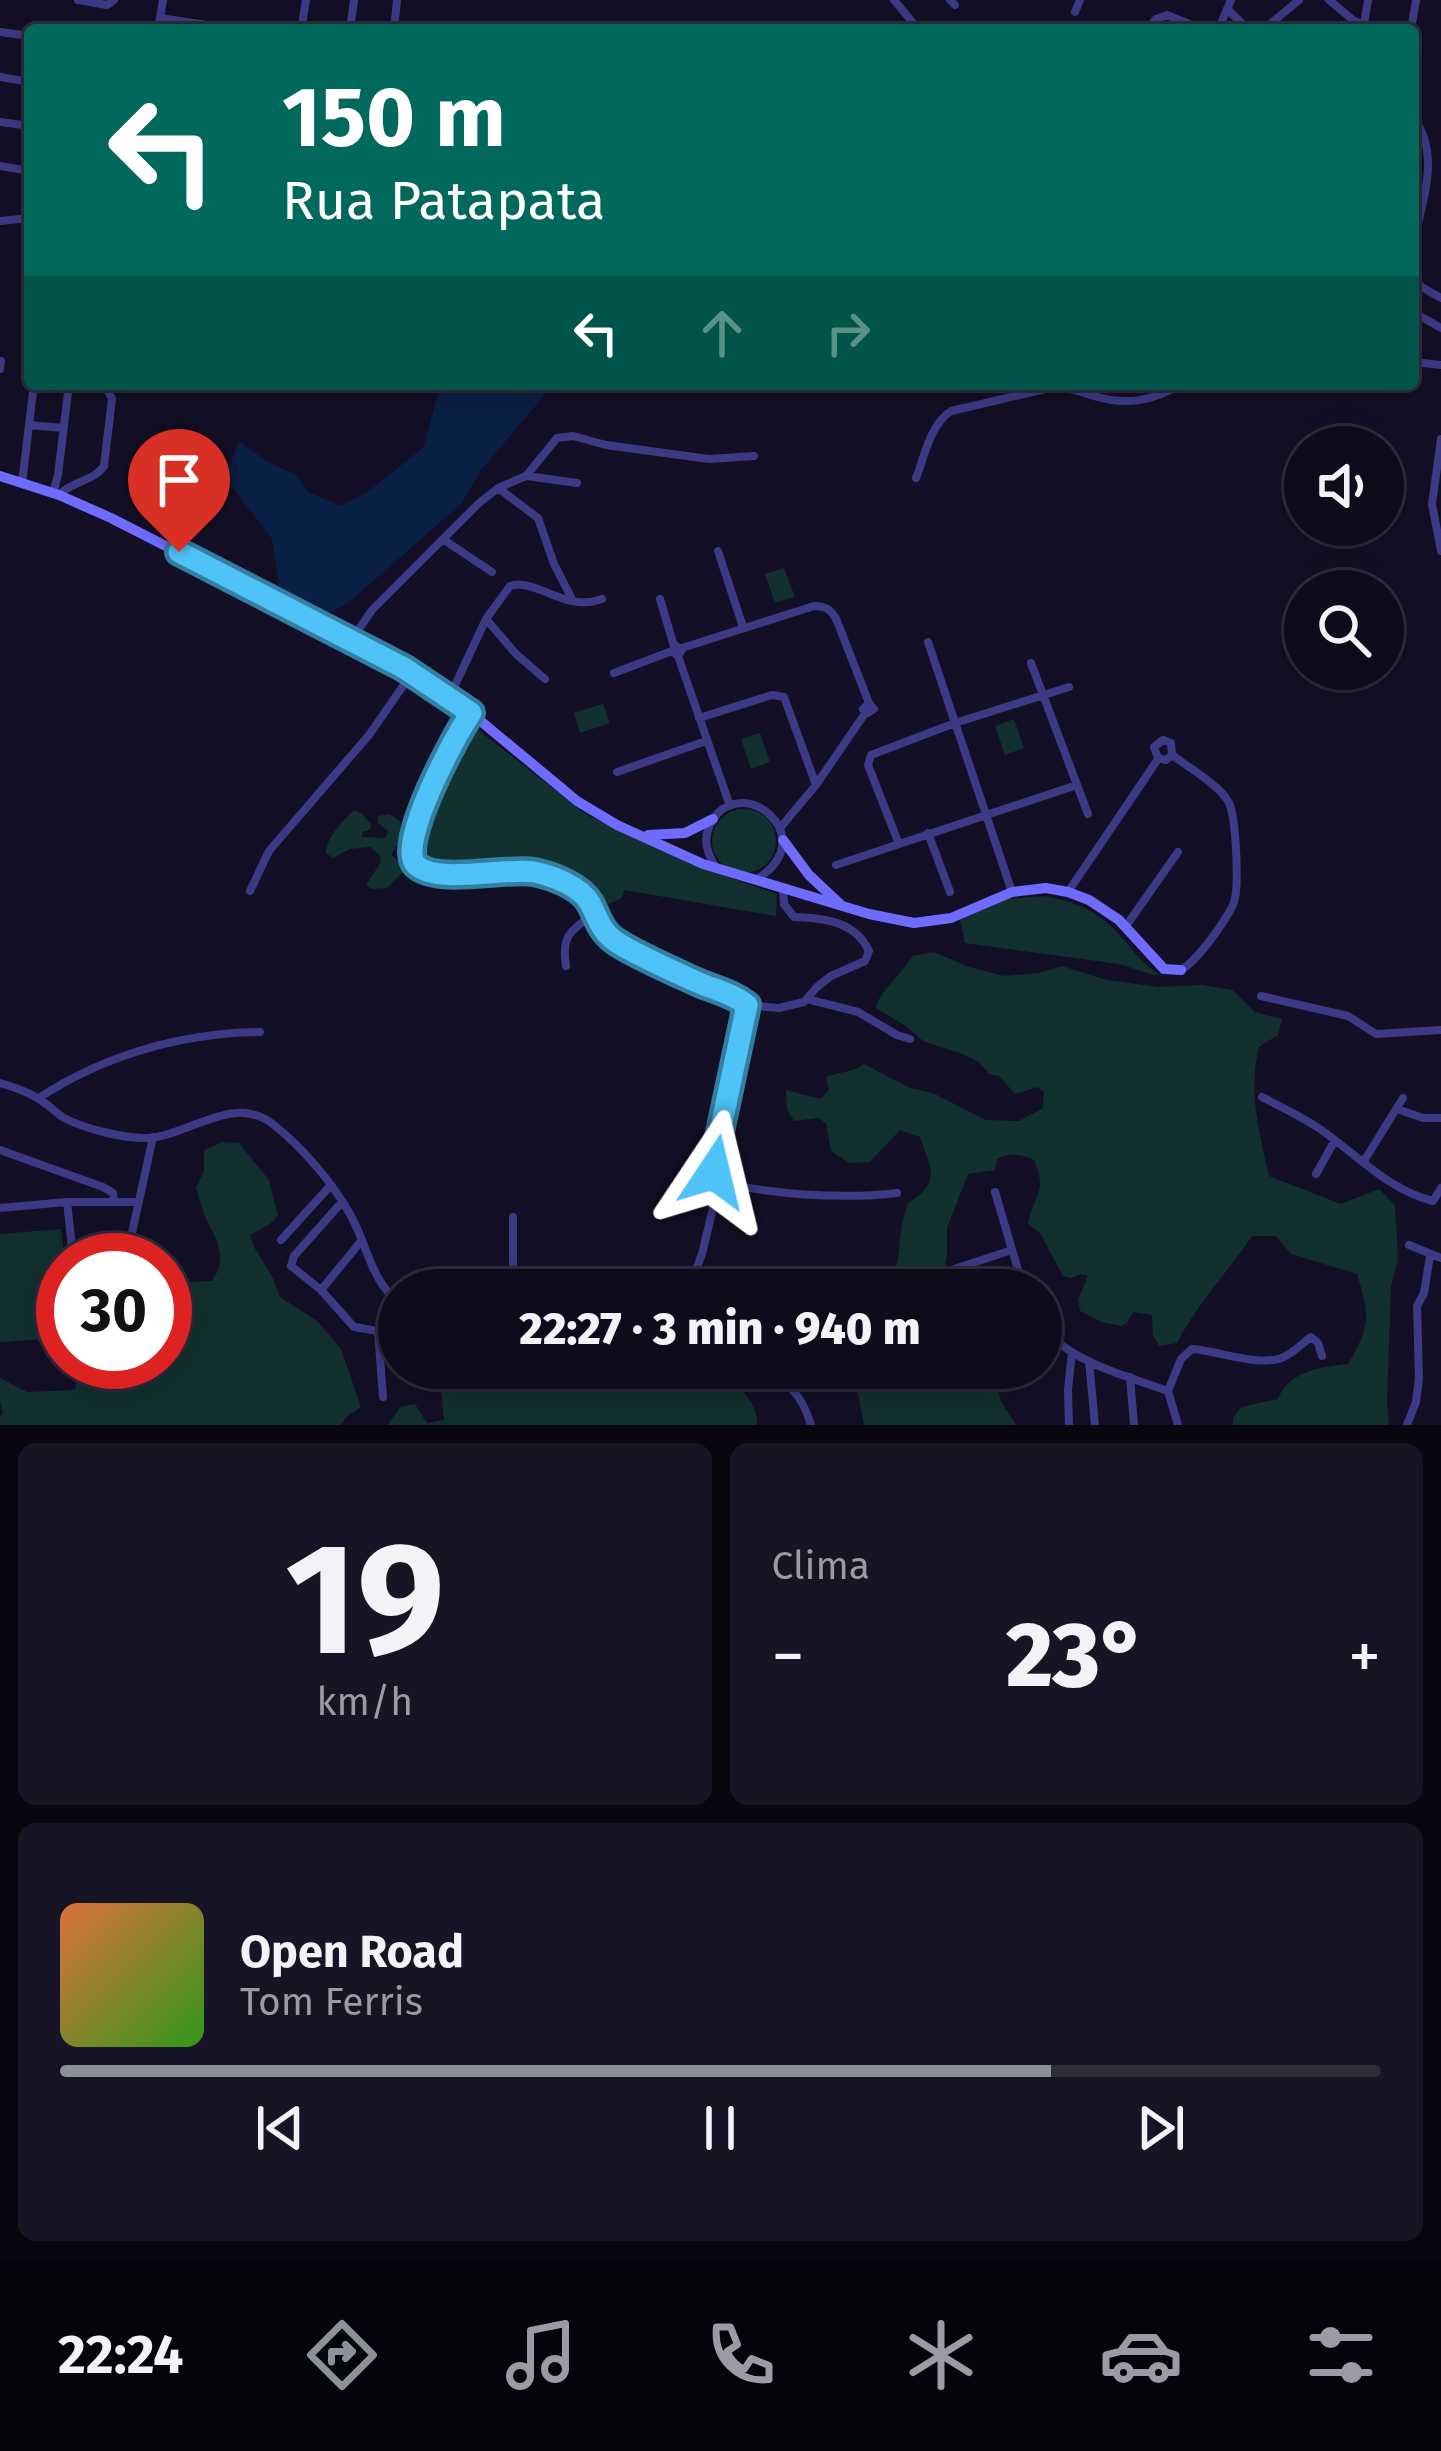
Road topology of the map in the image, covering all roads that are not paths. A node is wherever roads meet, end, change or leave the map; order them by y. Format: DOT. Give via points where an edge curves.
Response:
graph roads {
  1 [pos="78,0"];
  2 [pos="114,0"];
  3 [pos="163,0"];
  4 [pos="893,0"];
  5 [pos="1080,0"];
  6 [pos="1299,0"];
  7 [pos="1329,0"];
  8 [pos="1076,12"];
  9 [pos="160,18"];
  10 [pos="159,24"];
  11 [pos="200,24"];
  12 [pos="914,24"];
  13 [pos="1151,24"];
  14 [pos="1191,24"];
  15 [pos="1270,24"];
  16 [pos="1360,24"];
  17 [pos="1419,127"];
  18 [pos="1419,216"];
  19 [pos="33,390"];
  20 [pos="68,390"];
  21 [pos="108,390"];
  22 [pos="1041,390"];
  23 [pos="1075,390"];
  24 [pos="1151,390"];
  25 [pos="1169,390"];
  26 [pos="1149,400"];
  27 [pos="29,425"];
  28 [pos="64,428"];
  29 [pos="1441,439"];
  30 [pos="754,456"];
  31 [pos="0,476"];
  32 [pos="526,476"];
  33 [pos="916,478"];
  34 [pos="22,483"];
  35 [pos="578,483"];
  36 [pos="1437,486"];
  37 [pos="498,488"];
  38 [pos="56,494"];
  39 [pos="444,540"];
  40 [pos="718,551"];
  41 [pos="1441,551"];
  42 [pos="492,572"];
  43 [pos="572,599"];
  44 [pos="602,599"];
  45 [pos="660,599"];
  46 [pos="486,619"];
  47 [pos="743,627"];
  48 [pos="351,640"];
  49 [pos="928,642"];
  50 [pos="676,650"];
  51 [pos="1031,663"];
  52 [pos="412,673"];
  53 [pos="614,673"];
  54 [pos="545,679"];
  55 [pos="1069,687"];
  56 [pos="1043,696"];
  57 [pos="449,698"];
  58 [pos="471,713"];
  59 [pos="700,718"];
  60 [pos="955,723"];
  61 [pos="706,741"];
  62 [pos="1172,755"];
  63 [pos="1158,758"];
  64 [pos="617,772"];
  65 [pos="816,785"];
  66 [pos="1077,785"];
  67 [pos="730,806"];
  68 [pos="985,814"];
  69 [pos="1088,814"];
  70 [pos="713,819"];
  71 [pos="634,833"];
  72 [pos="928,833"];
  73 [pos="782,834"];
  74 [pos="899,844"];
  75 [pos="1178,853"];
  76 [pos="836,865"];
  77 [pos="717,869"];
  78 [pos="754,880"];
  79 [pos="783,889"];
  80 [pos="250,891"];
  81 [pos="950,892"];
  82 [pos="1012,892"];
  83 [pos="1068,892"];
  84 [pos="844,907"];
  85 [pos="594,914"];
  86 [pos="1125,928"];
  87 [pos="566,966"];
  88 [pos="1181,970"];
  89 [pos="1261,996"];
  90 [pos="807,999"];
  91 [pos="747,1005"];
  92 [pos="1441,1030"];
  93 [pos="260,1033"];
  94 [pos="910,1039"];
  95 [pos="0,1083"];
  96 [pos="1262,1097"];
  97 [pos="39,1098"];
  98 [pos="1403,1098"];
  99 [pos="1397,1109"];
  100 [pos="1441,1118"];
  101 [pos="153,1137"];
  102 [pos="1335,1140"];
  103 [pos="0,1150"];
  104 [pos="1364,1162"];
  105 [pos="1316,1174"];
  106 [pos="719,1184"];
  107 [pos="330,1186"];
  108 [pos="1441,1188"];
  109 [pos="995,1192"];
  110 [pos="897,1193"];
  111 [pos="68,1202"];
  112 [pos="114,1202"];
  113 [pos="139,1202"];
  114 [pos="342,1202"];
  115 [pos="0,1208"];
  116 [pos="513,1217"];
  117 [pos="71,1233"];
  118 [pos="132,1233"];
  119 [pos="281,1240"];
  120 [pos="363,1240"];
  121 [pos="1409,1245"];
  122 [pos="1012,1250"];
  123 [pos="1436,1257"];
  124 [pos="513,1269"];
  125 [pos="696,1269"];
  126 [pos="954,1269"];
  127 [pos="1018,1269"];
  128 [pos="378,1276"];
  129 [pos="321,1290"];
  130 [pos="378,1331"];
  131 [pos="1062,1344"];
  132 [pos="1072,1352"];
  133 [pos="1322,1356"];
  134 [pos="1090,1361"];
  135 [pos="1130,1377"];
  136 [pos="382,1389"];
  137 [pos="794,1389"];
  138 [pos="1168,1391"];
  139 [pos="383,1397"];
  140 [pos="811,1425"];
  141 [pos="1069,1425"];
  142 [pos="1095,1425"];
  143 [pos="1134,1425"];
  144 [pos="1178,1425"];
  145 [pos="1407,1425"];
  1 -- 2 [label="street"];
  3 -- 9 [label="street"];
  4 -- 12 [label="street"];
  5 -- 8 [label="street"];
  6 -- 15 [label="street"];
  7 -- 16 [label="street"];
  9 -- 10 [label="street"];
  9 -- 11 [label="street"];
  13 -- 14 [label="street" via="1167,14"];
  17 -- 18 [label="street" via="1429,153"];
  19 -- 27 [label="street"];
  20 -- 28 [label="street"];
  21 -- 38 [label="street" via="104,466"];
  22 -- 33 [label="street" via="951,410 937,424"];
  23 -- 26 [label="street" via="1109,401"];
  24 -- 26 [label="street"];
  25 -- 26 [label="street"];
  27 -- 28 [label="street"];
  27 -- 34 [label="street"];
  28 -- 38 [label="street"];
  29 -- 36 [label="street"];
  30 -- 32 [label="street" via="709,459 564,436"];
  31 -- 34 [label="street"];
  32 -- 35 [label="street"];
  32 -- 37 [label="street"];
  34 -- 38 [label="street"];
  36 -- 41 [label="street" via="1432,504"];
  37 -- 39 [label="street"];
  37 -- 43 [label="street" via="538,518"];
  38 -- 48 [label="street"];
  39 -- 42 [label="street"];
  39 -- 48 [label="street"];
  40 -- 47 [label="street"];
  43 -- 44 [label="street"];
  43 -- 46 [label="street" via="516,584"];
  45 -- 50 [label="street"];
  46 -- 54 [label="street"];
  46 -- 57 [label="street"];
  47 -- 50 [label="street"];
  47 -- 65 [label="street" via="814,606 837,621 867,707"];
  48 -- 52 [label="street"];
  49 -- 60 [label="street"];
  50 -- 53 [label="street"];
  50 -- 59 [label="street"];
  51 -- 56 [label="street"];
  52 -- 57 [label="street"];
  52 -- 80 [label="street" via="269,851"];
  55 -- 56 [label="street"];
  56 -- 60 [label="street"];
  56 -- 66 [label="street"];
  57 -- 58 [label="street"];
  58 -- 71 [label="street" via="557,788"];
  58 -- 85 [label="street" via="444,757 411,844 413,861 428,871 535,872 577,890"];
  59 -- 61 [label="street"];
  59 -- 65 [label="street" via="784,697"];
  60 -- 68 [label="street"];
  60 -- 74 [label="street" via="869,758"];
  61 -- 64 [label="street"];
  61 -- 67 [label="street"];
  62 -- 63 [label="street"];
  62 -- 63 [label="street" via="1171,743 1159,741"];
  62 -- 88 [label="street" via="1228,800 1237,892"];
  63 -- 83 [label="street"];
  65 -- 73 [label="street"];
  66 -- 68 [label="street"];
  66 -- 69 [label="street"];
  67 -- 70 [label="street"];
  67 -- 73 [label="street" via="760,806"];
  68 -- 72 [label="street"];
  68 -- 82 [label="street"];
  70 -- 71 [label="street" via="674,835"];
  70 -- 77 [label="street" via="706,844"];
  71 -- 77 [label="street"];
  72 -- 74 [label="street"];
  72 -- 81 [label="street"];
  73 -- 78 [label="street" via="776,864"];
  73 -- 84 [label="street" via="808,875"];
  74 -- 76 [label="street"];
  75 -- 86 [label="street"];
  77 -- 78 [label="street"];
  78 -- 79 [label="street"];
  79 -- 84 [label="street"];
  79 -- 90 [label="street" via="794,917 836,921 869,951"];
  82 -- 83 [label="street"];
  82 -- 84 [label="street" via="932,922"];
  83 -- 86 [label="street"];
  85 -- 87 [label="street" via="567,938"];
  85 -- 91 [label="street" via="625,947"];
  86 -- 88 [label="street" via="1164,969"];
  89 -- 92 [label="street" via="1348,1016 1376,1034"];
  90 -- 91 [label="street" via="779,1008"];
  90 -- 94 [label="street" via="858,1012"];
  91 -- 106 [label="street" via="713,1166"];
  93 -- 97 [label="street" via="164,1043"];
  95 -- 97 [label="street"];
  96 -- 102 [label="street"];
  97 -- 101 [label="street" via="61,1117"];
  98 -- 99 [label="street"];
  99 -- 100 [label="street"];
  99 -- 104 [label="street"];
  101 -- 107 [label="street" via="225,1114 259,1116"];
  101 -- 113 [label="street"];
  102 -- 104 [label="street"];
  102 -- 105 [label="street"];
  103 -- 112 [label="street" via="103,1187"];
  104 -- 108 [label="street" via="1424,1198 1435,1199"];
  106 -- 110 [label="street" via="833,1197"];
  106 -- 125 [label="street"];
  107 -- 114 [label="street"];
  107 -- 119 [label="street"];
  109 -- 122 [label="street"];
  111 -- 112 [label="street"];
  111 -- 115 [label="street"];
  111 -- 117 [label="street"];
  112 -- 113 [label="street"];
  113 -- 118 [label="street"];
  114 -- 120 [label="street"];
  114 -- 129 [label="street" via="294,1256 292,1269"];
  116 -- 124 [label="street"];
  120 -- 128 [label="street"];
  120 -- 129 [label="street"];
  121 -- 123 [label="street"];
  122 -- 126 [label="street"];
  122 -- 127 [label="street"];
  123 -- 145 [label="street" via="1417,1306 1419,1378"];
  129 -- 130 [label="street" via="354,1327"];
  131 -- 132 [label="street"];
  132 -- 134 [label="street"];
  132 -- 141 [label="street"];
  133 -- 138 [label="street" via="1311,1336 1273,1359 1192,1349"];
  134 -- 135 [label="street"];
  134 -- 142 [label="street"];
  135 -- 138 [label="street"];
  135 -- 143 [label="street"];
  136 -- 139 [label="street"];
  137 -- 140 [label="street"];
  138 -- 144 [label="street"];
}
